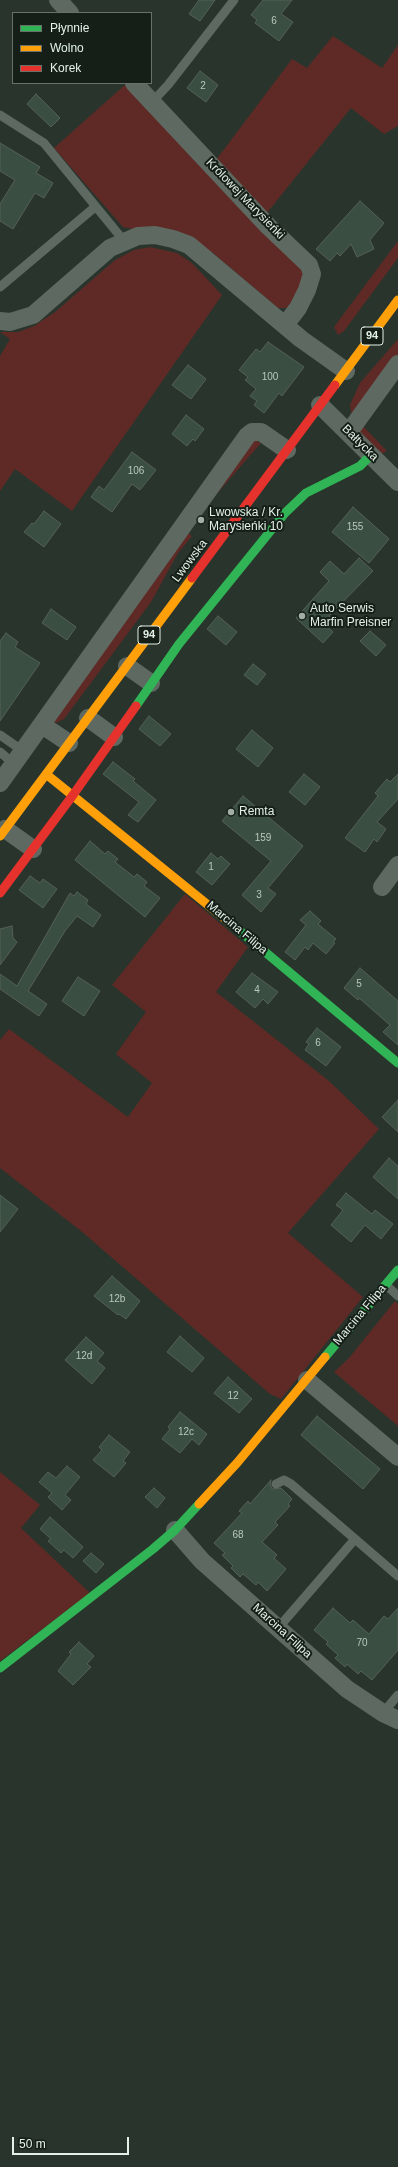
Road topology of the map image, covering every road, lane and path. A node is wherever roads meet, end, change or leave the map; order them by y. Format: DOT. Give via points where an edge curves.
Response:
graph roads {
  1 [pos="58,0"];
  2 [pos="234,0"];
  3 [pos="69,12"];
  4 [pos="135,84"];
  5 [pos="152,102"];
  6 [pos="0,115"];
  7 [pos="95,207"];
  8 [pos="124,241"];
  9 [pos="0,287"];
  10 [pos="398,300"];
  11 [pos="0,321"];
  12 [pos="285,325"];
  13 [pos="398,364"];
  14 [pos="346,371"];
  15 [pos="320,405"];
  16 [pos="348,432"];
  17 [pos="287,450"];
  18 [pos="371,455"];
  19 [pos="398,482"];
  20 [pos="126,666"];
  21 [pos="151,683"];
  22 [pos="88,718"];
  23 [pos="42,725"];
  24 [pos="0,735"];
  25 [pos="114,737"];
  26 [pos="69,744"];
  27 [pos="0,752"];
  28 [pos="18,757"];
  29 [pos="46,774"];
  30 [pos="0,783"];
  31 [pos="73,795"];
  32 [pos="2,833"];
  33 [pos="33,849"];
  34 [pos="398,865"];
  35 [pos="382,887"];
  36 [pos="0,893"];
  37 [pos="398,1064"];
  38 [pos="398,1270"];
  39 [pos="385,1285"];
  40 [pos="398,1296"];
  41 [pos="306,1380"];
  42 [pos="398,1457"];
  43 [pos="276,1484"];
  44 [pos="175,1530"];
  45 [pos="355,1539"];
  46 [pos="398,1576"];
  47 [pos="279,1627"];
  48 [pos="0,1668"];
  49 [pos="398,1695"];
  50 [pos="391,1716"];
  1 -- 3 [label="street"];
  2 -- 5 [label="lane"];
  4 -- 5 [label="street, Królowej Marysieńki"];
  5 -- 12 [label="street, Królowej Marysieńki" via="268,226 309,265 312,274 307,290"];
  6 -- 7 [label="lane" via="44,143"];
  7 -- 8 [label="lane"];
  7 -- 9 [label="lane"];
  8 -- 11 [label="street" via="110,248 33,315 10,322"];
  8 -- 12 [label="street" via="138,236 155,235 189,245"];
  10 -- 14 [label="street, Lwowska / 94"];
  12 -- 14 [label="street"];
  13 -- 16 [label="street"];
  14 -- 15 [label="street, Lwowska / 94"];
  15 -- 16 [label="street, Bałtycka"];
  15 -- 17 [label="street, Lwowska / 94"];
  16 -- 18 [label="street, Bałtycka"];
  17 -- 20 [label="street, Lwowska / 94"];
  17 -- 23 [label="street" via="261,432 252,432 247,436"];
  18 -- 19 [label="street, Bałtycka"];
  18 -- 21 [label="street" via="360,466 319,486 296,502 208,606"];
  20 -- 21 [label="street"];
  20 -- 22 [label="street, Lwowska / 94"];
  21 -- 25 [label="street"];
  22 -- 25 [label="street"];
  22 -- 26 [label="street, Lwowska / 94"];
  23 -- 26 [label="street"];
  23 -- 28 [label="street"];
  24 -- 28 [label="lane"];
  25 -- 31 [label="street"];
  26 -- 29 [label="street, Lwowska / 94"];
  27 -- 28 [label="lane"];
  28 -- 30 [label="street"];
  29 -- 31 [label="street, Marcina Filipa"];
  29 -- 32 [label="street, Lwowska / 94"];
  31 -- 33 [label="street"];
  31 -- 37 [label="street, Marcina Filipa" via="368,1036"];
  32 -- 33 [label="street"];
  33 -- 36 [label="street"];
  34 -- 35 [label="street"];
  38 -- 39 [label="street, Marcina Filipa"];
  39 -- 40 [label="lane"];
  39 -- 41 [label="street, Marcina Filipa"];
  41 -- 42 [label="street"];
  41 -- 44 [label="street, Marcina Filipa"];
  43 -- 45 [label="lane" via="284,1480 291,1484"];
  44 -- 47 [label="street, Marcina Filipa" via="202,1561"];
  44 -- 48 [label="street, Marcina Filipa"];
  45 -- 46 [label="lane"];
  45 -- 47 [label="lane"];
  47 -- 50 [label="street, Marcina Filipa" via="347,1689"];
  49 -- 50 [label="lane"];
}
